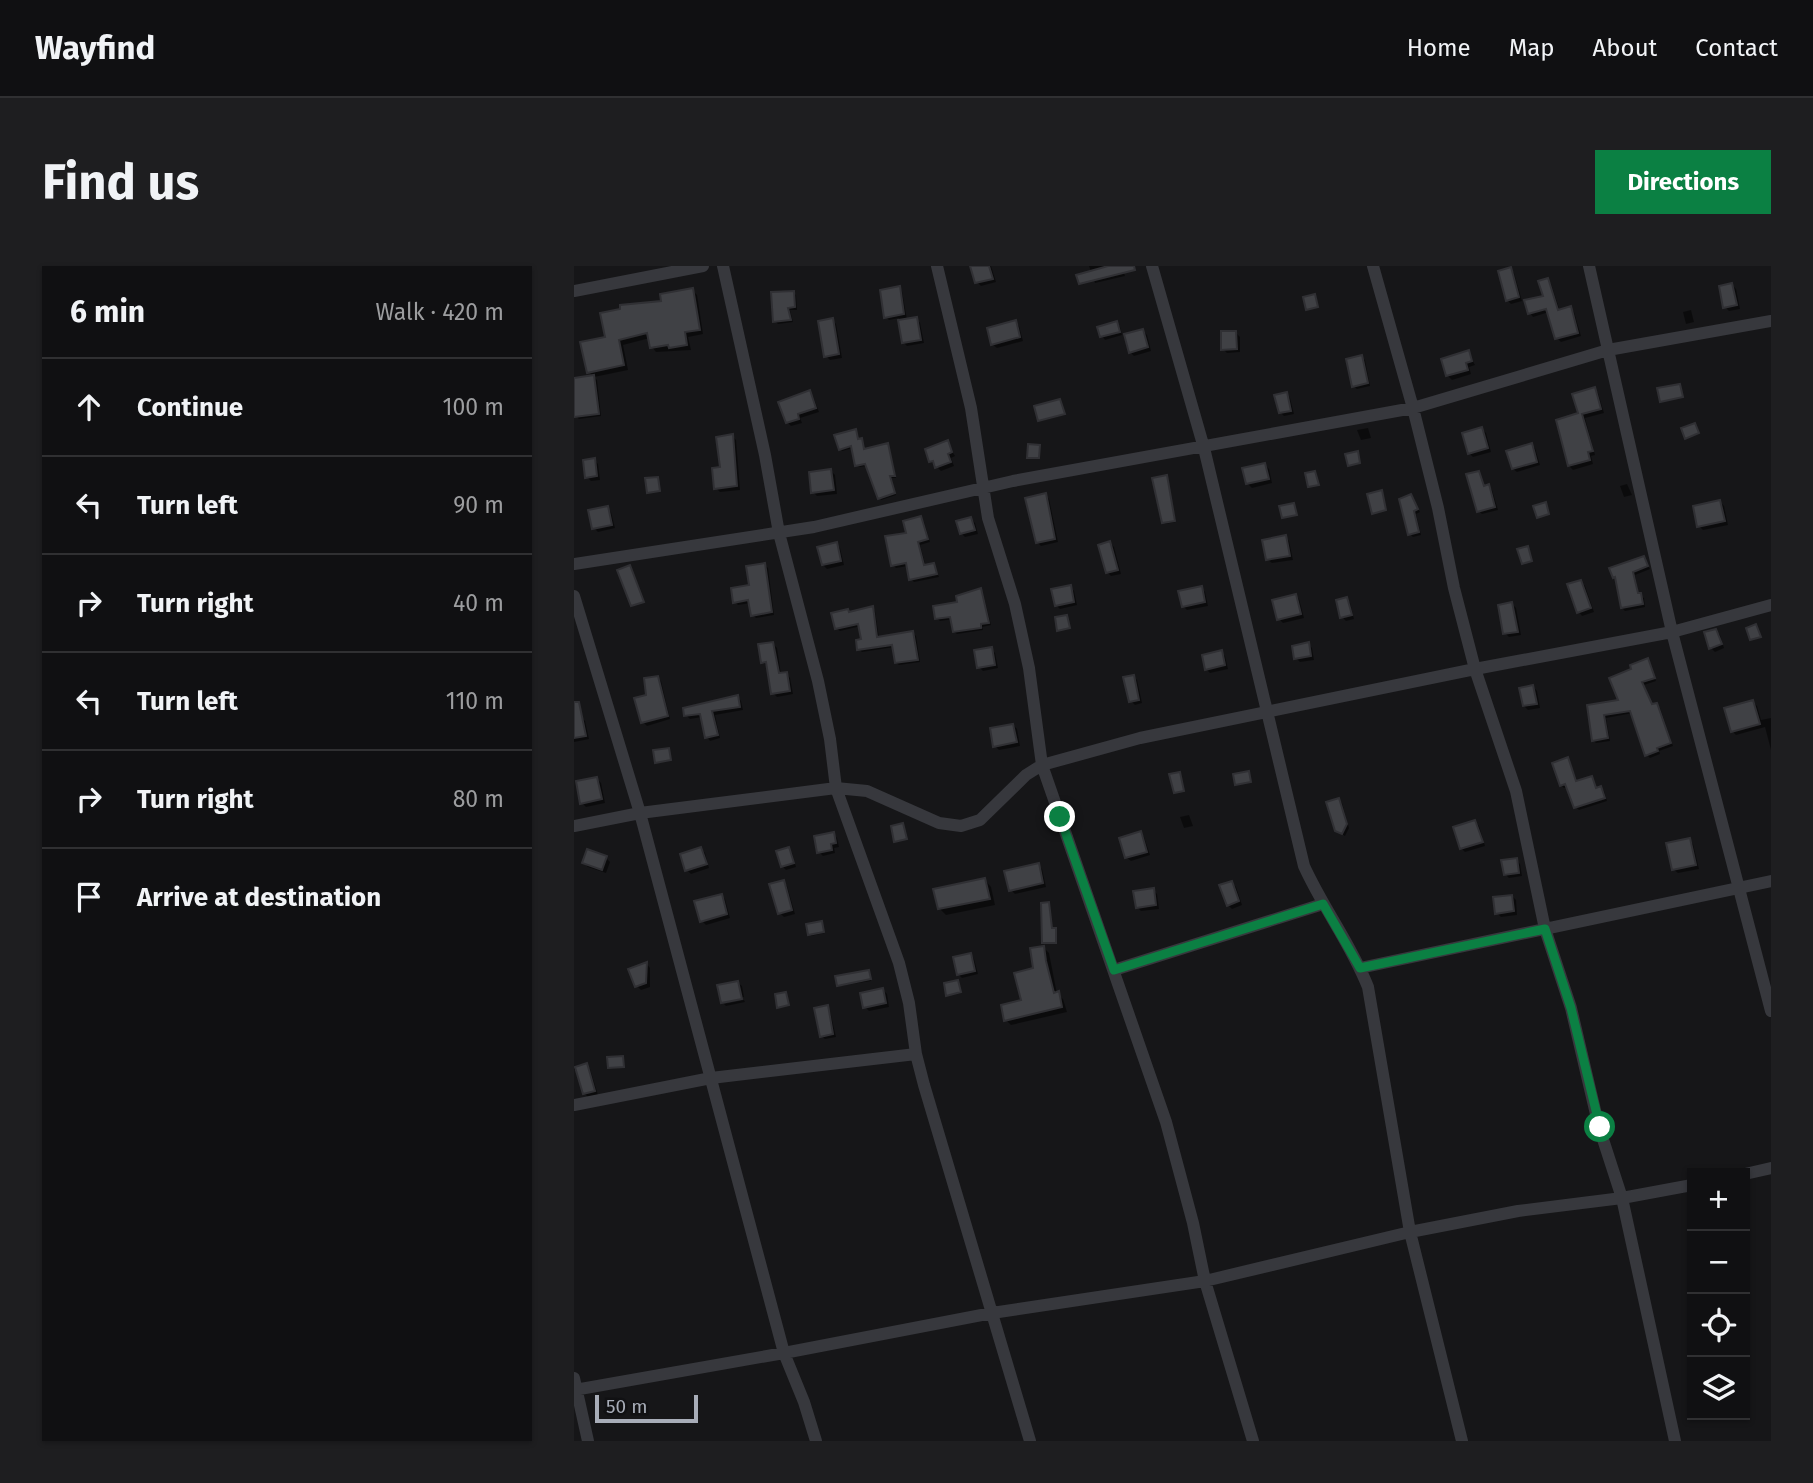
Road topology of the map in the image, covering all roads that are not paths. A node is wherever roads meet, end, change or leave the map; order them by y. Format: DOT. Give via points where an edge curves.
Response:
graph roads {
  1 [pos="703,266"];
  2 [pos="723,266"];
  3 [pos="937,266"];
  4 [pos="1152,266"];
  5 [pos="1373,266"];
  6 [pos="1589,266"];
  7 [pos="574,291"];
  8 [pos="1771,321"];
  9 [pos="1608,350"];
  10 [pos="1413,408"];
  11 [pos="1204,448"];
  12 [pos="983,489"];
  13 [pos="779,533"];
  14 [pos="574,564"];
  15 [pos="574,596"];
  16 [pos="1771,605"];
  17 [pos="1672,632"];
  18 [pos="1475,669"];
  19 [pos="1268,713"];
  20 [pos="1042,765"];
  21 [pos="836,788"];
  22 [pos="640,813"];
  23 [pos="574,826"];
  24 [pos="1771,881"];
  25 [pos="1738,887"];
  26 [pos="1323,904"];
  27 [pos="1545,929"];
  28 [pos="1360,968"];
  29 [pos="1114,970"];
  30 [pos="1771,1011"];
  31 [pos="916,1054"];
  32 [pos="711,1079"];
  33 [pos="574,1105"];
  34 [pos="1771,1168"];
  35 [pos="1750,1173"];
  36 [pos="1687,1186"];
  37 [pos="1622,1198"];
  38 [pos="1410,1232"];
  39 [pos="1205,1281"];
  40 [pos="992,1313"];
  41 [pos="784,1353"];
  42 [pos="575,1386"];
  43 [pos="588,1441"];
  44 [pos="816,1441"];
  45 [pos="1030,1441"];
  46 [pos="1253,1441"];
  47 [pos="1462,1441"];
  48 [pos="1675,1441"];
  1 -- 7 [label="street"];
  2 -- 13 [label="street"];
  3 -- 12 [label="street" via="971,408"];
  4 -- 11 [label="street"];
  5 -- 10 [label="street"];
  6 -- 9 [label="street"];
  8 -- 9 [label="street"];
  9 -- 10 [label="street"];
  9 -- 17 [label="street"];
  10 -- 11 [label="street"];
  10 -- 18 [label="street"];
  11 -- 12 [label="street"];
  11 -- 19 [label="street"];
  12 -- 13 [label="street"];
  12 -- 20 [label="street" via="1029,668"];
  13 -- 14 [label="street"];
  13 -- 21 [label="street" via="818,681"];
  15 -- 22 [label="street"];
  16 -- 17 [label="street"];
  17 -- 18 [label="street"];
  17 -- 25 [label="street"];
  18 -- 19 [label="street"];
  18 -- 27 [label="street" via="1516,791"];
  19 -- 20 [label="street" via="1140,738"];
  19 -- 26 [label="street" via="1304,866"];
  20 -- 21 [label="street" via="980,820 961,826 939,823 867,792"];
  20 -- 29 [label="street"];
  21 -- 22 [label="street"];
  21 -- 31 [label="street" via="899,963"];
  22 -- 23 [label="street"];
  22 -- 32 [label="street"];
  24 -- 25 [label="street"];
  25 -- 27 [label="street"];
  25 -- 30 [label="street"];
  26 -- 28 [label="street"];
  26 -- 29 [label="street"];
  27 -- 28 [label="street"];
  27 -- 37 [label="street"];
  28 -- 38 [label="street" via="1368,987"];
  29 -- 39 [label="street" via="1166,1122"];
  31 -- 32 [label="street"];
  31 -- 40 [label="street"];
  32 -- 33 [label="street"];
  32 -- 41 [label="street"];
  34 -- 35 [label="street"];
  36 -- 37 [label="street"];
  37 -- 38 [label="street" via="1518,1210"];
  37 -- 48 [label="street"];
  38 -- 39 [label="street"];
  38 -- 47 [label="street"];
  39 -- 40 [label="street"];
  39 -- 46 [label="street"];
  40 -- 41 [label="street"];
  40 -- 45 [label="street"];
  41 -- 42 [label="street"];
  41 -- 44 [label="street"];
  42 -- 43 [label="street"];
}
